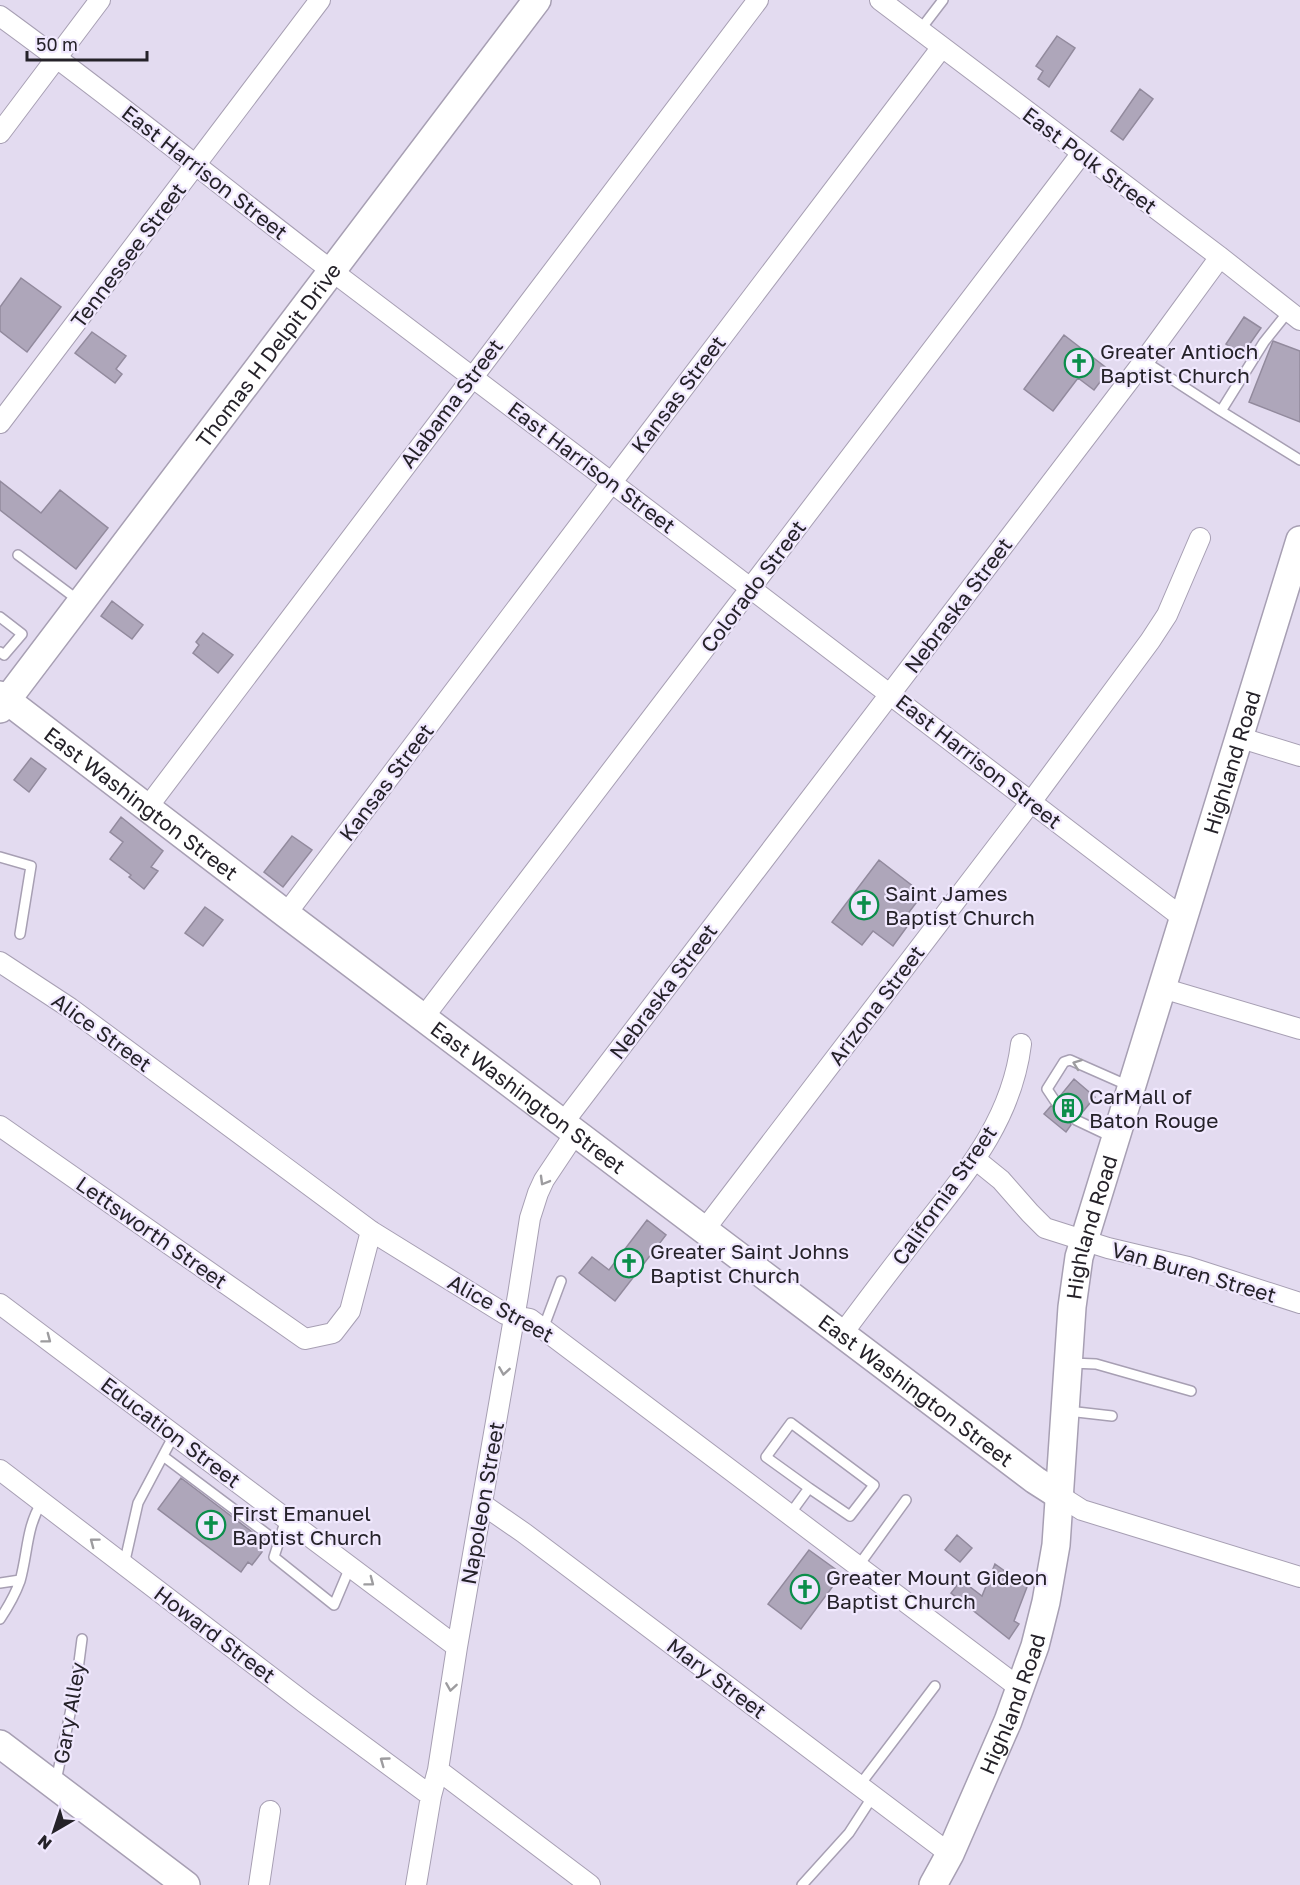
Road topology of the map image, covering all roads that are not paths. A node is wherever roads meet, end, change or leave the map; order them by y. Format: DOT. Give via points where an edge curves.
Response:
graph roads {
  1 [pos="100,0"];
  2 [pos="320,0"];
  3 [pos="537,0"];
  4 [pos="758,0"];
  5 [pos="880,0"];
  6 [pos="943,0"];
  7 [pos="0,16"];
  8 [pos="920,30"];
  9 [pos="942,47"];
  10 [pos="57,57"];
  11 [pos="0,133"];
  12 [pos="1082,153"];
  13 [pos="197,165"];
  14 [pos="1220,257"];
  15 [pos="332,271"];
  16 [pos="1294,316"];
  17 [pos="1144,361"];
  18 [pos="472,376"];
  19 [pos="1221,411"];
  20 [pos="0,423"];
  21 [pos="1300,460"];
  22 [pos="612,482"];
  23 [pos="1200,538"];
  24 [pos="1300,540"];
  25 [pos="18,555"];
  26 [pos="752,587"];
  27 [pos="82,603"];
  28 [pos="0,617"];
  29 [pos="0,652"];
  30 [pos="891,693"];
  31 [pos="2,702"];
  32 [pos="1238,737"];
  33 [pos="1300,756"];
  34 [pos="1031,802"];
  35 [pos="147,808"];
  36 [pos="0,857"];
  37 [pos="286,914"];
  38 [pos="1183,918"];
  39 [pos="20,934"];
  40 [pos="0,962"];
  41 [pos="1162,988"];
  42 [pos="423,1018"];
  43 [pos="1300,1029"];
  44 [pos="1021,1044"];
  45 [pos="1131,1087"];
  46 [pos="1055,1101"];
  47 [pos="1076,1120"];
  48 [pos="0,1126"];
  49 [pos="569,1127"];
  50 [pos="1115,1138"];
  51 [pos="975,1159"];
  52 [pos="705,1229"];
  53 [pos="371,1231"];
  54 [pos="1085,1240"];
  55 [pos="561,1281"];
  56 [pos="1300,1303"];
  57 [pos="0,1304"];
  58 [pos="514,1316"];
  59 [pos="543,1329"];
  60 [pos="843,1333"];
  61 [pos="1069,1363"];
  62 [pos="1191,1392"];
  63 [pos="1066,1410"];
  64 [pos="1112,1416"];
  65 [pos="174,1435"];
  66 [pos="163,1456"];
  67 [pos="0,1470"];
  68 [pos="809,1488"];
  69 [pos="1060,1496"];
  70 [pos="906,1500"];
  71 [pos="42,1503"];
  72 [pos="482,1504"];
  73 [pos="790,1514"];
  74 [pos="286,1519"];
  75 [pos="279,1543"];
  76 [pos="124,1565"];
  77 [pos="859,1565"];
  78 [pos="350,1567"];
  79 [pos="1300,1577"];
  80 [pos="20,1581"];
  81 [pos="0,1583"];
  82 [pos="0,1619"];
  83 [pos="82,1639"];
  84 [pos="457,1647"];
  85 [pos="935,1686"];
  86 [pos="1021,1689"];
  87 [pos="0,1744"];
  88 [pos="438,1770"];
  89 [pos="55,1786"];
  90 [pos="866,1791"];
  91 [pos="431,1796"];
  92 [pos="270,1811"];
  93 [pos="950,1854"];
  94 [pos="186,1885"];
  95 [pos="259,1885"];
  96 [pos="416,1885"];
  97 [pos="590,1885"];
  98 [pos="802,1885"];
  99 [pos="933,1885"];
  1 -- 10 [label="street"];
  2 -- 13 [label="street, Tennessee Street"];
  3 -- 15 [label="street, Thomas H Delpit Drive"];
  4 -- 18 [label="street, Alabama Street"];
  5 -- 8 [label="street, East Polk Street"];
  6 -- 8 [label="lane"];
  7 -- 10 [label="street, East Harrison Street"];
  8 -- 9 [label="street, East Polk Street"];
  9 -- 12 [label="street, East Polk Street"];
  9 -- 22 [label="street, Kansas Street"];
  10 -- 11 [label="street"];
  10 -- 13 [label="street, East Harrison Street"];
  12 -- 14 [label="street, East Polk Street"];
  12 -- 26 [label="street, Colorado Street"];
  13 -- 15 [label="street, East Harrison Street"];
  13 -- 20 [label="street, Tennessee Street"];
  14 -- 16 [label="street, East Polk Street"];
  14 -- 17 [label="street, Nebraska Street"];
  15 -- 18 [label="street, East Harrison Street"];
  15 -- 27 [label="street, Thomas H Delpit Drive"];
  16 -- 19 [label="lane" via="1264,342"];
  17 -- 19 [label="lane"];
  17 -- 30 [label="street, Nebraska Street"];
  18 -- 22 [label="street, East Harrison Street"];
  18 -- 35 [label="street, Alabama Street"];
  19 -- 21 [label="lane"];
  22 -- 26 [label="street, East Harrison Street"];
  22 -- 37 [label="street, Kansas Street"];
  23 -- 34 [label="street, Arizona Street" via="1167,615"];
  24 -- 32 [label="street, Highland Road"];
  25 -- 27 [label="lane"];
  26 -- 30 [label="street, East Harrison Street"];
  26 -- 42 [label="street, Colorado Street"];
  27 -- 31 [label="street, Thomas H Delpit Drive"];
  28 -- 29 [label="lane" via="22,634 4,655"];
  30 -- 34 [label="street, East Harrison Street"];
  30 -- 49 [label="street, Nebraska Street"];
  31 -- 35 [label="street, East Washington Street"];
  32 -- 33 [label="street"];
  32 -- 38 [label="street, Highland Road"];
  34 -- 38 [label="street, East Harrison Street"];
  34 -- 52 [label="street, Arizona Street"];
  35 -- 37 [label="street, East Washington Street"];
  36 -- 39 [label="lane" via="31,866"];
  37 -- 42 [label="street, East Washington Street"];
  38 -- 41 [label="street, Highland Road"];
  40 -- 53 [label="street, Alice Street" via="70,1008"];
  41 -- 43 [label="street"];
  41 -- 45 [label="street, Highland Road"];
  42 -- 49 [label="street, East Washington Street"];
  44 -- 51 [label="street, California Street" via="1009,1097"];
  45 -- 46 [label="lane, one-way" via="1070,1060 1064,1062 1047,1089"];
  45 -- 50 [label="street, Highland Road"];
  47 -- 50 [label="lane"];
  48 -- 53 [label="street, Lettsworth Street" via="304,1339 333,1333 350,1311"];
  49 -- 52 [label="street, East Washington Street"];
  49 -- 58 [label="street, Napoleon Street, one-way" via="534,1204"];
  50 -- 54 [label="street, Highland Road"];
  51 -- 54 [label="street, Van Buren Street" via="1001,1180 1045,1228"];
  51 -- 60 [label="street, California Street"];
  52 -- 60 [label="street, East Washington Street"];
  53 -- 58 [label="street, Alice Street"];
  54 -- 56 [label="street, Van Buren Street" via="1188,1267"];
  54 -- 61 [label="street, Highland Road" via="1074,1290"];
  55 -- 59 [label="lane"];
  57 -- 65 [label="street, Education Street, one-way"];
  58 -- 59 [label="street, Alice Street" via="530,1319"];
  58 -- 72 [label="street, Napoleon Street, one-way"];
  59 -- 73 [label="street, Alice Street"];
  60 -- 69 [label="street, East Washington Street"];
  61 -- 62 [label="lane" via="1096,1364"];
  61 -- 63 [label="street, Highland Road"];
  63 -- 64 [label="lane"];
  63 -- 69 [label="street, Highland Road"];
  65 -- 66 [label="lane"];
  65 -- 74 [label="street, Education Street"];
  66 -- 75 [label="lane"];
  66 -- 76 [label="lane" via="138,1503"];
  67 -- 71 [label="street, Howard Street"];
  68 -- 68 [label="lane" via="766,1457 790,1423 874,1485 850,1516"];
  68 -- 73 [label="lane"];
  69 -- 79 [label="street" via="1082,1510"];
  69 -- 86 [label="street, Highland Road" via="1047,1597"];
  70 -- 77 [label="lane"];
  76 -- 71 [label="street, Howard Street, one-way"];
  71 -- 80 [label="lane" via="33,1517"];
  72 -- 84 [label="street, Napoleon Street"];
  72 -- 90 [label="street, Mary Street"];
  73 -- 77 [label="street, Alice Street"];
  74 -- 75 [label="lane"];
  74 -- 78 [label="street, Education Street"];
  75 -- 78 [label="lane" via="274,1557 334,1605"];
  91 -- 76 [label="street, Howard Street, one-way"];
  77 -- 86 [label="street, Alice Street"];
  78 -- 84 [label="street, Education Street, one-way"];
  80 -- 81 [label="lane"];
  80 -- 82 [label="lane"];
  83 -- 89 [label="lane, Gary Alley"];
  84 -- 88 [label="street, Napoleon Street, one-way"];
  85 -- 90 [label="lane"];
  86 -- 93 [label="street, Highland Road"];
  87 -- 89 [label="street"];
  88 -- 91 [label="street, Napoleon Street"];
  88 -- 97 [label="street"];
  89 -- 94 [label="street"];
  90 -- 93 [label="street, Mary Street"];
  90 -- 98 [label="lane" via="849,1833"];
  91 -- 96 [label="street, Napoleon Street"];
  92 -- 95 [label="street"];
  93 -- 99 [label="street, Highland Road"];
}
